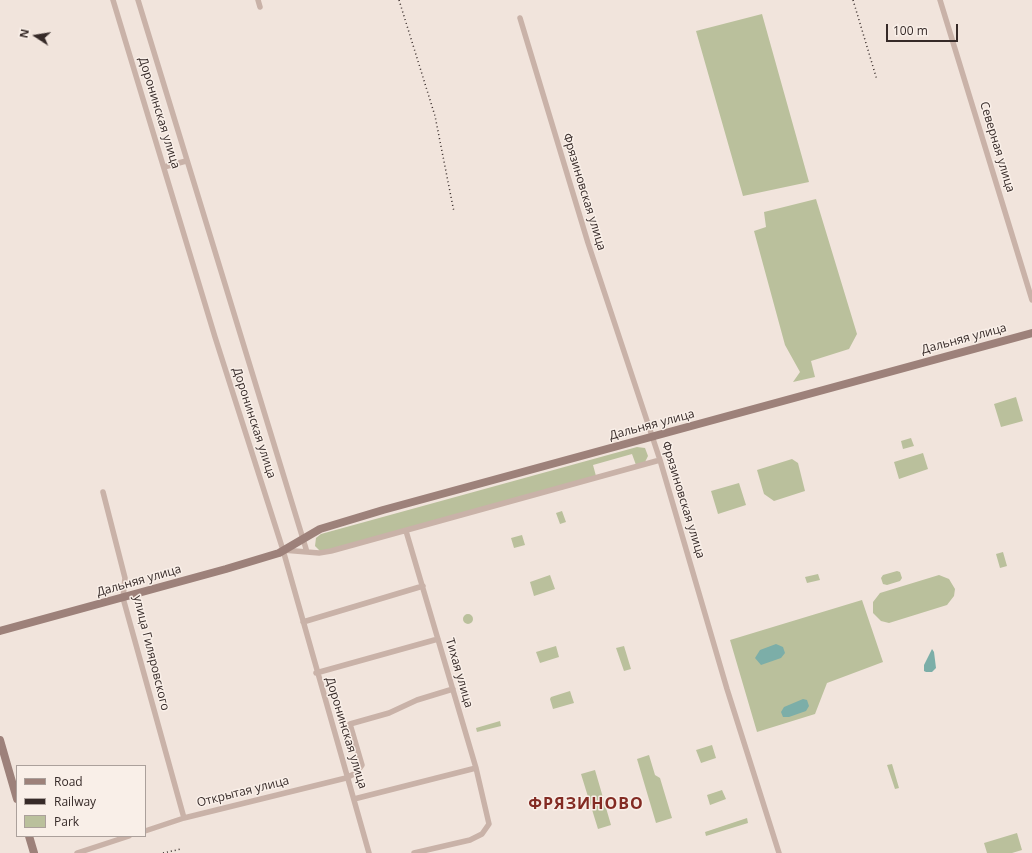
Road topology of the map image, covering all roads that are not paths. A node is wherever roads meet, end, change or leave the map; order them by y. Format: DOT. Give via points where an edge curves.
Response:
graph roads {
  1 [pos="113,0"];
  2 [pos="138,0"];
  3 [pos="258,0"];
  4 [pos="940,0"];
  5 [pos="260,7"];
  6 [pos="520,18"];
  7 [pos="186,161"];
  8 [pos="164,167"];
  9 [pos="1032,300"];
  10 [pos="1032,333"];
  11 [pos="652,437"];
  12 [pos="660,460"];
  13 [pos="103,492"];
  14 [pos="406,531"];
  15 [pos="303,538"];
  16 [pos="283,550"];
  17 [pos="307,552"];
  18 [pos="423,586"];
  19 [pos="123,598"];
  20 [pos="303,622"];
  21 [pos="0,631"];
  22 [pos="438,639"];
  23 [pos="316,673"];
  24 [pos="452,689"];
  25 [pos="0,740"];
  26 [pos="476,768"];
  27 [pos="346,778"];
  28 [pos="16,796"];
  29 [pos="354,799"];
  30 [pos="184,818"];
  31 [pos="146,831"];
  32 [pos="29,837"];
  33 [pos="126,837"];
  34 [pos="34,853"];
  35 [pos="78,853"];
  36 [pos="369,853"];
  37 [pos="414,853"];
  38 [pos="779,853"];
  1 -- 8 [label="street, Доронинская улица"];
  2 -- 7 [label="street"];
  3 -- 5 [label="street"];
  4 -- 9 [label="street, Северная улица"];
  6 -- 11 [label="street, Фрязиновская улица" via="588,242"];
  7 -- 8 [label="street"];
  7 -- 15 [label="street"];
  8 -- 16 [label="street, Доронинская улица"];
  10 -- 11 [label="street, Дальняя улица"];
  11 -- 12 [label="street, Фрязиновская улица"];
  11 -- 15 [label="street, Дальняя улица" via="383,510 320,529"];
  12 -- 14 [label="street, Дальняя улица"];
  12 -- 38 [label="street, Фрязиновская улица" via="727,689"];
  13 -- 19 [label="street, улица Гиляровского" via="125,578"];
  14 -- 17 [label="street, Дальняя улица" via="331,552"];
  14 -- 18 [label="street, Тихая улица"];
  15 -- 16 [label="street, Дальняя улица"];
  15 -- 17 [label="street"];
  16 -- 17 [label="street, Дальняя улица"];
  16 -- 19 [label="street, Дальняя улица"];
  16 -- 20 [label="street, Доронинская улица"];
  18 -- 20 [label="street"];
  18 -- 22 [label="street, Тихая улица"];
  19 -- 21 [label="street, Дальняя улица"];
  19 -- 30 [label="street, улица Гиляровского"];
  20 -- 23 [label="street, Доронинская улица"];
  22 -- 23 [label="street"];
  22 -- 24 [label="street, Тихая улица"];
  23 -- 27 [label="street, Доронинская улица"];
  24 -- 26 [label="street, Тихая улица"];
  24 -- 27 [label="street" via="417,700 390,713 350,724 362,765 356,773"];
  25 -- 28 [label="street"];
  26 -- 29 [label="street"];
  26 -- 37 [label="street, Тихая улица" via="489,821 487,828 482,834 470,840"];
  27 -- 29 [label="street, Доронинская улица"];
  27 -- 30 [label="street, Открытая улица"];
  29 -- 36 [label="street, Доронинская улица"];
  30 -- 31 [label="street, Открытая улица"];
  32 -- 34 [label="street"];
  33 -- 35 [label="street"];
}
